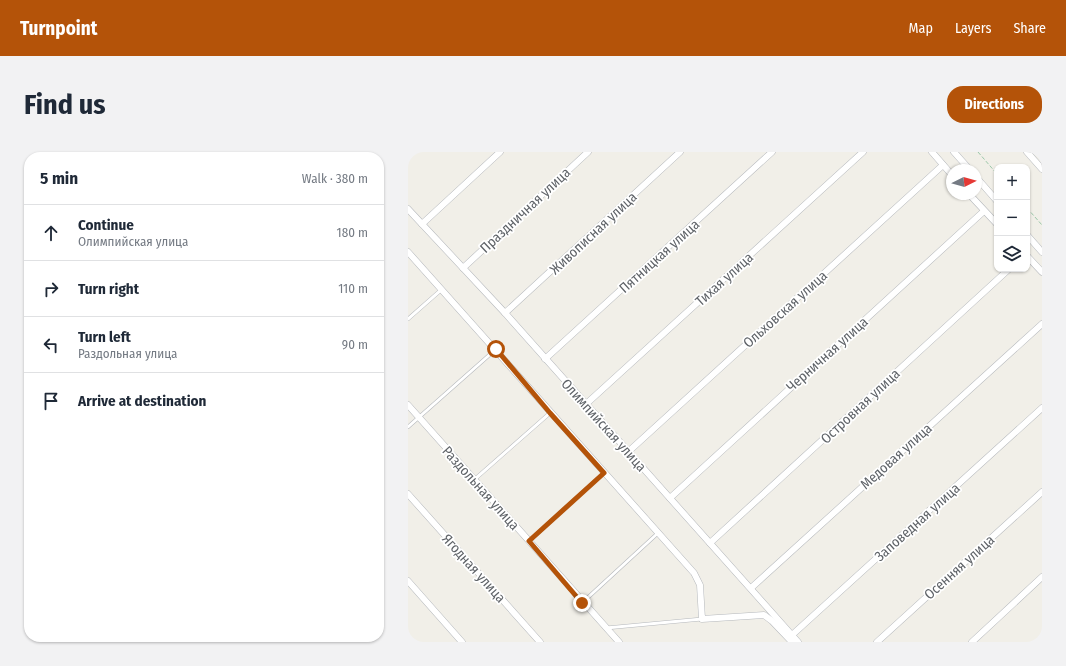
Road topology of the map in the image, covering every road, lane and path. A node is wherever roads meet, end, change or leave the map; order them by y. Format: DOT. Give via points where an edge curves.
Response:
graph roads {
  1 [pos="500,152"];
  2 [pos="588,152"];
  3 [pos="680,152"];
  4 [pos="772,152"];
  5 [pos="863,152"];
  6 [pos="932,152"];
  7 [pos="954,152"];
  8 [pos="978,152"];
  9 [pos="1027,152"];
  10 [pos="965,164"];
  11 [pos="943,165"];
  12 [pos="946,168"];
  13 [pos="1042,169"];
  14 [pos="994,171"];
  15 [pos="982,184"];
  16 [pos="974,200"];
  17 [pos="996,200"];
  18 [pos="408,209"];
  19 [pos="984,211"];
  20 [pos="1030,211"];
  21 [pos="994,221"];
  22 [pos="422,224"];
  23 [pos="1042,225"];
  24 [pos="1028,236"];
  25 [pos="408,252"];
  26 [pos="1042,252"];
  27 [pos="1030,259"];
  28 [pos="463,268"];
  29 [pos="1006,272"];
  30 [pos="1042,272"];
  31 [pos="443,289"];
  32 [pos="505,313"];
  33 [pos="408,319"];
  34 [pos="1042,324"];
  35 [pos="496,349"];
  36 [pos="545,359"];
  37 [pos="408,405"];
  38 [pos="585,405"];
  39 [pos="1042,408"];
  40 [pos="550,413"];
  41 [pos="419,417"];
  42 [pos="408,427"];
  43 [pos="628,452"];
  44 [pos="604,473"];
  45 [pos="474,480"];
  46 [pos="1042,492"];
  47 [pos="408,494"];
  48 [pos="670,498"];
  49 [pos="658,533"];
  50 [pos="529,541"];
  51 [pos="710,543"];
  52 [pos="1042,577"];
  53 [pos="408,581"];
  54 [pos="751,588"];
  55 [pos="582,603"];
  56 [pos="702,619"];
  57 [pos="606,628"];
  58 [pos="792,639"];
  59 [pos="462,642"];
  60 [pos="540,642"];
  61 [pos="619,642"];
  62 [pos="798,642"];
  63 [pos="877,642"];
  64 [pos="972,642"];
  1 -- 22 [label="street"];
  2 -- 28 [label="street, Праздничная улица"];
  3 -- 32 [label="street, Живописная улица"];
  4 -- 36 [label="street, Пятницкая улица"];
  5 -- 38 [label="street, Тихая улица"];
  6 -- 11 [label="street"];
  7 -- 10 [label="street"];
  8 -- 14 [label="path"];
  9 -- 13 [label="street"];
  11 -- 12 [label="street"];
  11 -- 43 [label="street, Ольховская улица"];
  15 -- 17 [label="street"];
  16 -- 19 [label="street"];
  18 -- 22 [label="street, Олимпийская улица"];
  19 -- 21 [label="street"];
  19 -- 48 [label="street, Черничная улица"];
  20 -- 23 [label="path"];
  22 -- 28 [label="street, Олимпийская улица"];
  24 -- 26 [label="street"];
  25 -- 31 [label="street"];
  27 -- 30 [label="street"];
  28 -- 32 [label="street, Олимпийская улица"];
  29 -- 51 [label="street, Островная улица"];
  31 -- 33 [label="lane"];
  31 -- 35 [label="street"];
  32 -- 36 [label="street, Олимпийская улица"];
  34 -- 54 [label="street, Медовая улица"];
  35 -- 40 [label="street"];
  35 -- 41 [label="lane"];
  36 -- 38 [label="street, Олимпийская улица"];
  37 -- 41 [label="street, Раздольная улица"];
  38 -- 43 [label="street, Олимпийская улица"];
  39 -- 58 [label="street, Заповедная улица"];
  40 -- 44 [label="street"];
  40 -- 45 [label="lane"];
  41 -- 42 [label="lane"];
  41 -- 45 [label="street, Раздольная улица"];
  43 -- 48 [label="street, Олимпийская улица"];
  44 -- 49 [label="street"];
  44 -- 50 [label="lane"];
  45 -- 50 [label="street, Раздольная улица"];
  46 -- 63 [label="street, Осенняя улица"];
  47 -- 60 [label="street, Ягодная улица"];
  48 -- 51 [label="street, Олимпийская улица"];
  49 -- 55 [label="lane"];
  49 -- 56 [label="street" via="698,578"];
  50 -- 55 [label="street, Раздольная улица"];
  51 -- 54 [label="street, Олимпийская улица"];
  52 -- 64 [label="street"];
  53 -- 59 [label="street"];
  54 -- 58 [label="street, Олимпийская улица"];
  55 -- 57 [label="street, Раздольная улица"];
  56 -- 57 [label="lane"];
  56 -- 58 [label="street, Олимпийская улица" via="764,615"];
  57 -- 61 [label="street, Раздольная улица"];
  58 -- 62 [label="street, Олимпийская улица"];
}
